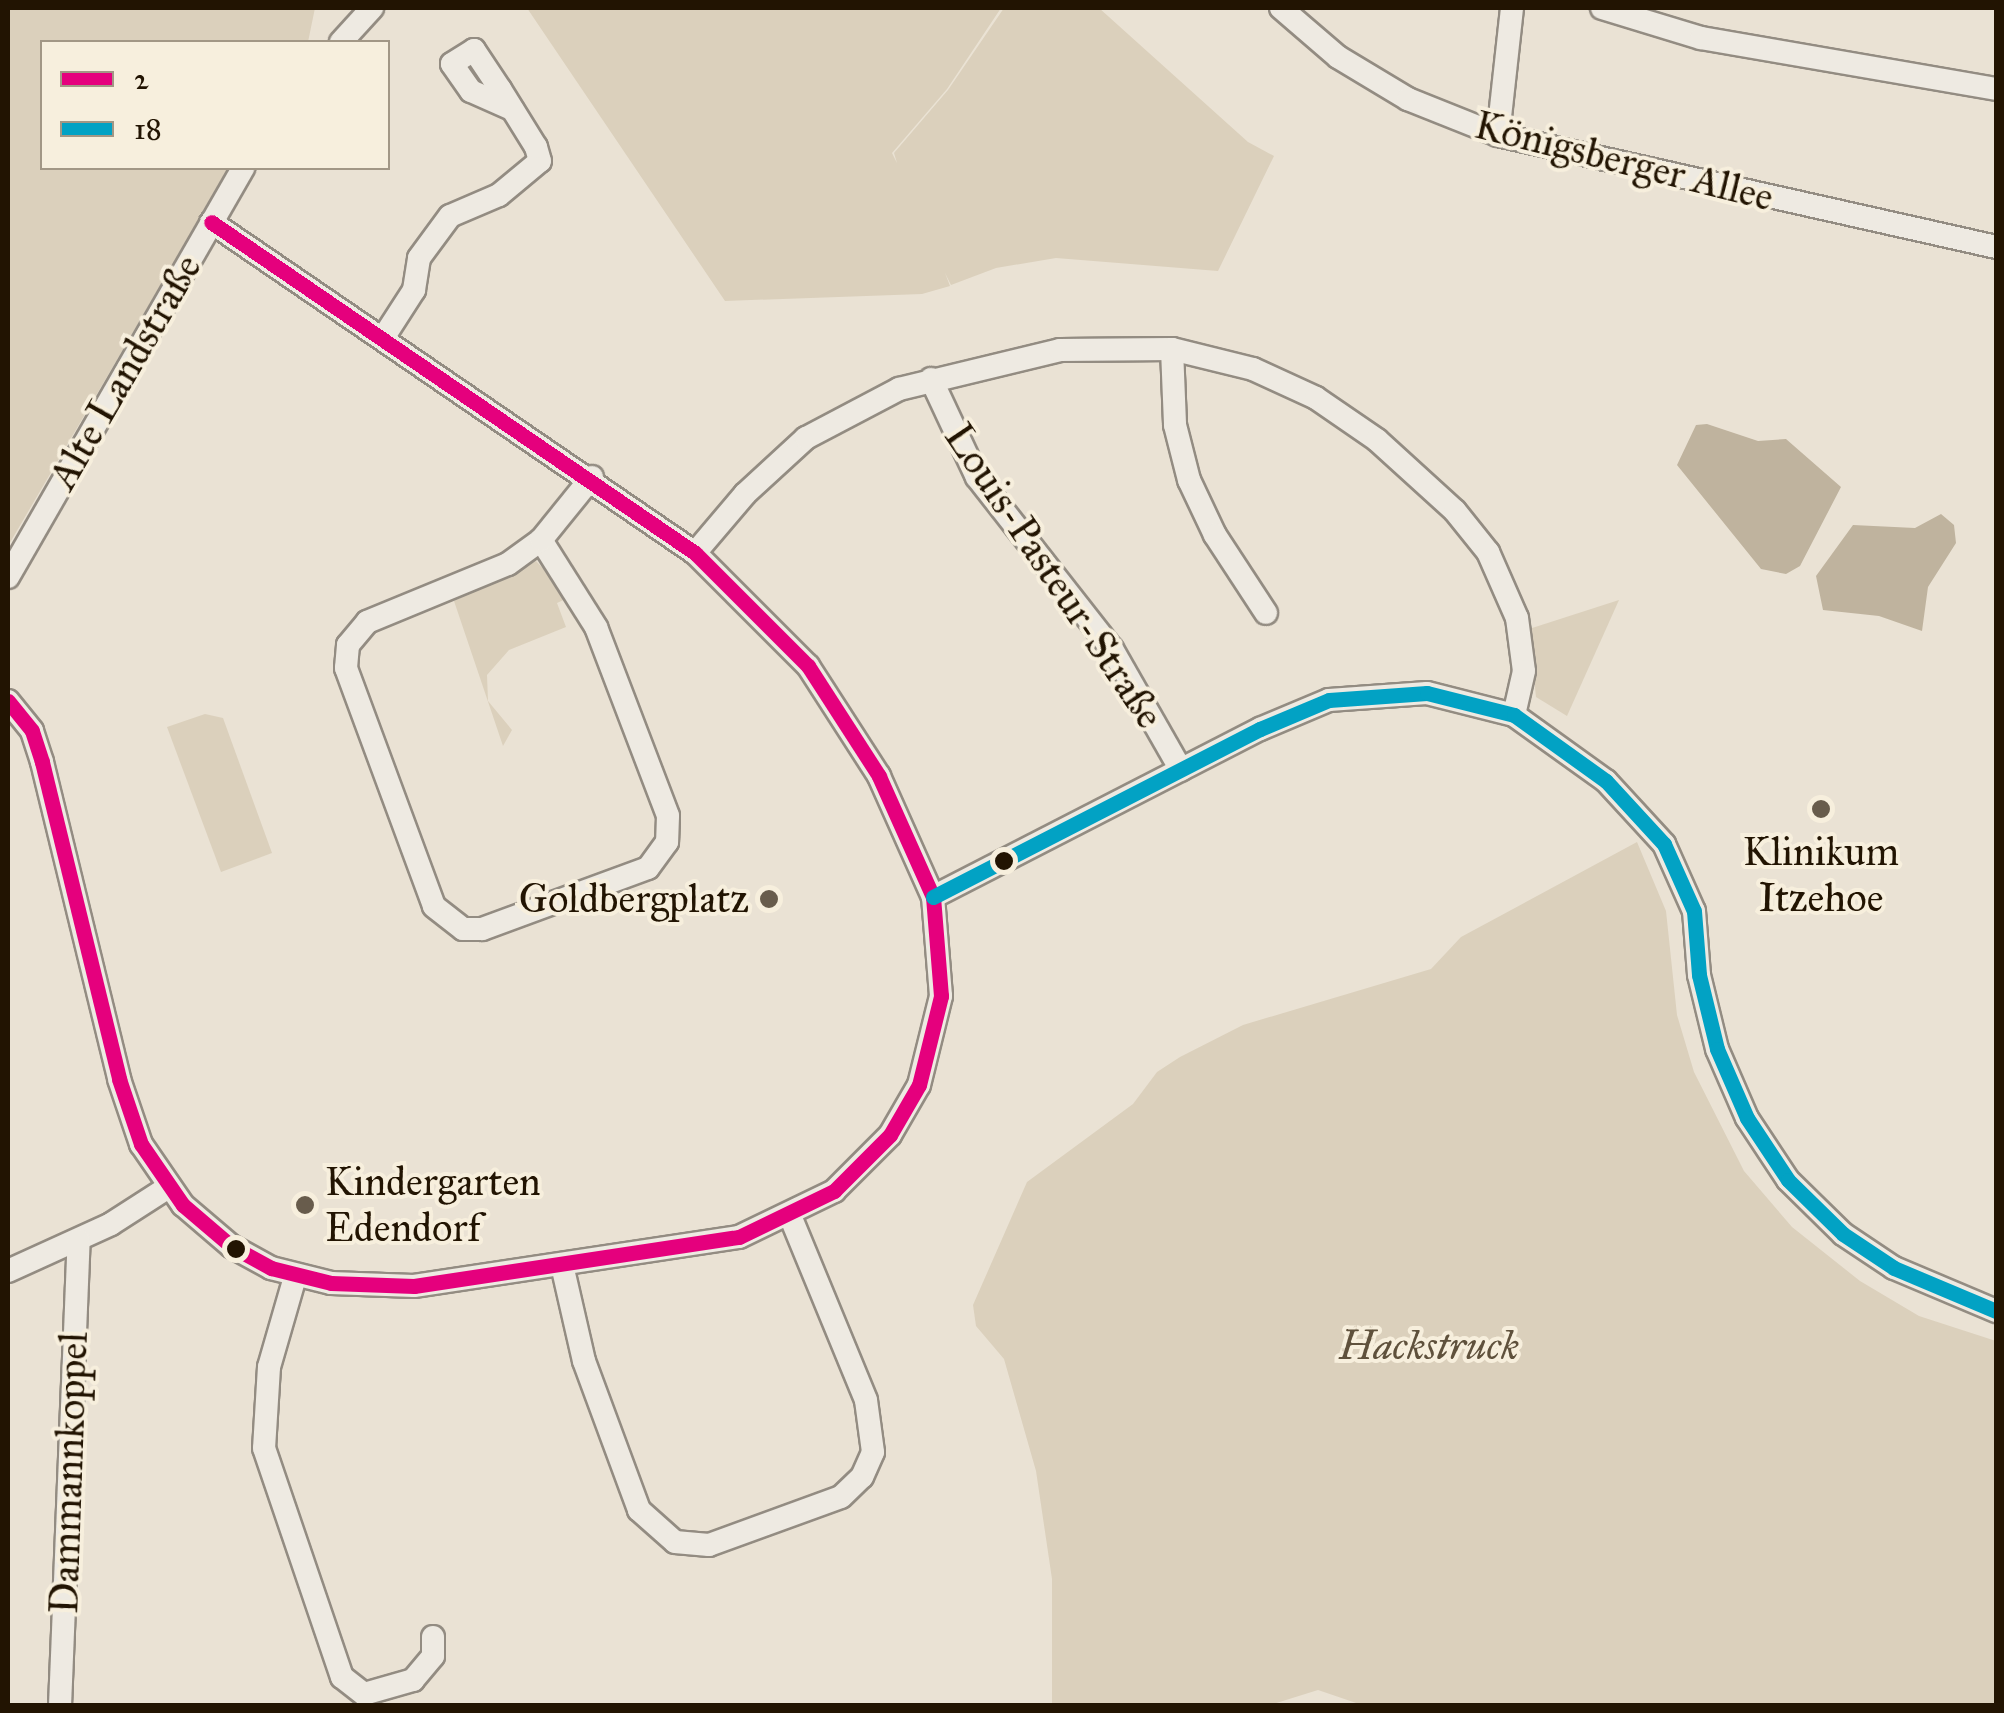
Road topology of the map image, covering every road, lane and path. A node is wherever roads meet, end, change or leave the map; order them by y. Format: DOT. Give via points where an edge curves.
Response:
graph roads {
  1 [pos="372,8"];
  2 [pos="1280,8"];
  3 [pos="1512,8"];
  4 [pos="1602,8"];
  5 [pos="343,40"];
  6 [pos="1996,89"];
  7 [pos="512,109"];
  8 [pos="1498,136"];
  9 [pos="242,170"];
  10 [pos="210,222"];
  11 [pos="1996,247"];
  12 [pos="385,335"];
  13 [pos="1172,349"];
  14 [pos="931,379"];
  15 [pos="592,476"];
  16 [pos="540,540"];
  17 [pos="695,553"];
  18 [pos="8,578"];
  19 [pos="1266,612"];
  20 [pos="8,701"];
  21 [pos="1514,715"];
  22 [pos="1182,770"];
  23 [pos="933,898"];
  24 [pos="166,1188"];
  25 [pos="791,1218"];
  26 [pos="79,1240"];
  27 [pos="562,1265"];
  28 [pos="8,1270"];
  29 [pos="295,1276"];
  30 [pos="1996,1310"];
  31 [pos="433,1638"];
  32 [pos="60,1706"];
  1 -- 5 [label="street"];
  2 -- 8 [label="street, Königsberger Allee" via="1338,57 1408,99"];
  3 -- 8 [label="street"];
  4 -- 6 [label="street" via="1701,38"];
  7 -- 12 [label="street" via="540,161 498,195 450,216 419,258 413,292"];
  8 -- 11 [label="street, Königsberger Allee"];
  9 -- 10 [label="street, Alte Landstraße"];
  10 -- 12 [label="street"];
  10 -- 18 [label="street, Alte Landstraße"];
  12 -- 15 [label="street"];
  13 -- 14 [label="street" via="1060,350"];
  13 -- 19 [label="street" via="1175,424 1189,480 1214,535"];
  13 -- 21 [label="street" via="1253,369 1316,398 1377,440 1455,512 1488,552 1517,618 1524,671"];
  14 -- 17 [label="street" via="860,406 806,438"];
  14 -- 22 [label="street, Louis-Pasteur-Straße" via="977,478 1112,648"];
  15 -- 16 [label="street"];
  15 -- 17 [label="street"];
  16 -- 16 [label="street" via="596,626 668,816 668,835 648,868 482,929 463,929 434,906 346,668 346,650 367,622 492,574"];
  17 -- 23 [label="street" via="801,658 854,731"];
  20 -- 24 [label="street" via="32,732 42,762 119,1079 141,1144"];
  21 -- 22 [label="street" via="1450,695 1353,695 1286,716"];
  21 -- 30 [label="street" via="1606,781 1674,860 1694,911 1699,975 1717,1049 1746,1118 1788,1180 1842,1234 1894,1268"];
  22 -- 23 [label="street"];
  23 -- 25 [label="street" via="942,996 919,1086 869,1159 834,1192"];
  24 -- 26 [label="street"];
  24 -- 29 [label="street" via="231,1246"];
  25 -- 27 [label="street" via="683,1249"];
  25 -- 27 [label="street" via="862,1388 873,1452 862,1477 841,1497 709,1544 674,1542 639,1510 584,1361"];
  26 -- 28 [label="street"];
  26 -- 32 [label="street, Dammannkoppel"];
  27 -- 29 [label="street" via="414,1286"];
  29 -- 31 [label="street" via="269,1367 264,1448 342,1677 364,1694 413,1680 429,1664"];
}
